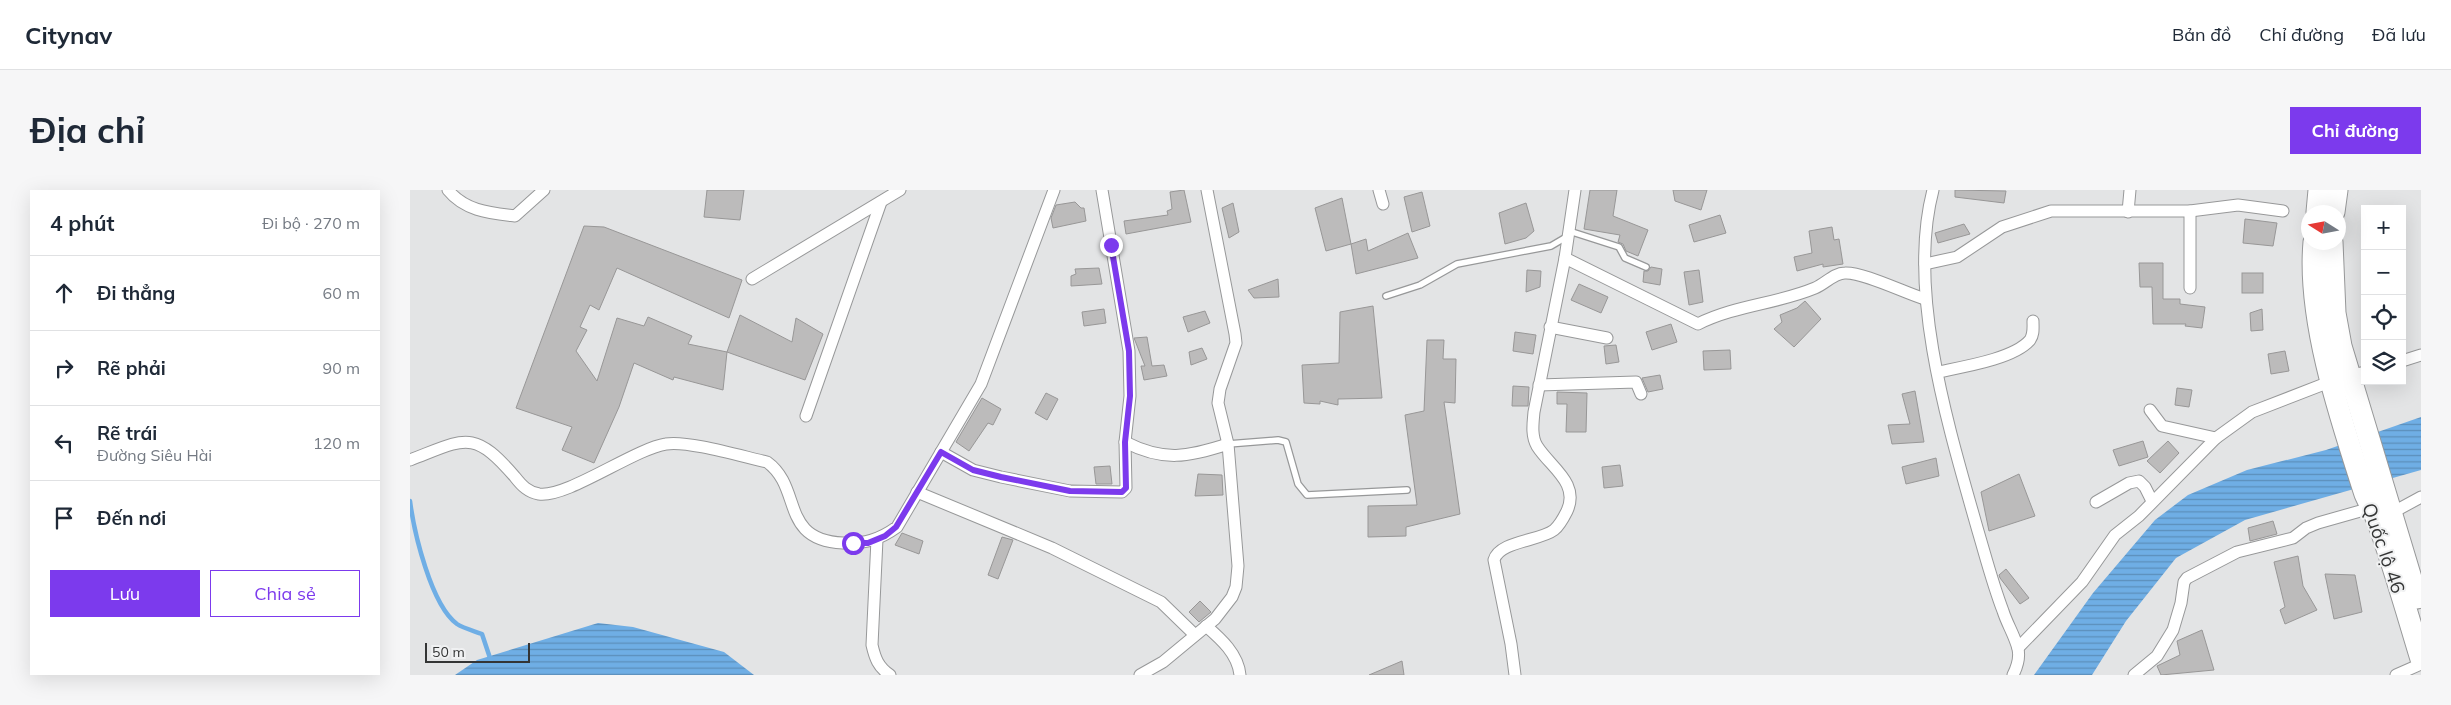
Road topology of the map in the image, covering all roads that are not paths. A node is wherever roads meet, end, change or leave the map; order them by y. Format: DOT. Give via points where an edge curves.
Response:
graph roads {
  1 [pos="448,190"];
  2 [pos="544,190"];
  3 [pos="900,190"];
  4 [pos="1054,190"];
  5 [pos="1102,190"];
  6 [pos="1207,190"];
  7 [pos="1379,190"];
  8 [pos="1575,190"];
  9 [pos="1933,190"];
  10 [pos="2130,190"];
  11 [pos="2319,190"];
  12 [pos="2337,190"];
  13 [pos="882,202"];
  14 [pos="1383,204"];
  15 [pos="2318,205"];
  16 [pos="2335,205"];
  17 [pos="2190,211"];
  18 [pos="2283,211"];
  19 [pos="2128,212"];
  20 [pos="1569,234"];
  21 [pos="2314,250"];
  22 [pos="2332,250"];
  23 [pos="1565,258"];
  24 [pos="1925,264"];
  25 [pos="1646,267"];
  26 [pos="752,279"];
  27 [pos="2190,288"];
  28 [pos="1386,296"];
  29 [pos="1925,299"];
  30 [pos="2033,321"];
  31 [pos="1550,326"];
  32 [pos="1607,338"];
  33 [pos="2421,355"];
  34 [pos="2406,360"];
  35 [pos="1938,372"];
  36 [pos="2349,376"];
  37 [pos="1539,385"];
  38 [pos="1641,394"];
  39 [pos="2150,410"];
  40 [pos="806,416"];
  41 [pos="2216,438"];
  42 [pos="1125,442"];
  43 [pos="1228,444"];
  44 [pos="941,452"];
  45 [pos="410,460"];
  46 [pos="1407,490"];
  47 [pos="917,492"];
  48 [pos="2421,497"];
  49 [pos="2152,501"];
  50 [pos="2096,502"];
  51 [pos="2378,506"];
  52 [pos="877,539"];
  53 [pos="2421,612"];
  54 [pos="1206,626"];
  55 [pos="1195,635"];
  56 [pos="2018,648"];
  57 [pos="2421,659"];
  58 [pos="2421,664"];
  59 [pos="890,675"];
  60 [pos="1140,675"];
  61 [pos="1240,675"];
  62 [pos="1514,675"];
  63 [pos="2013,675"];
  64 [pos="2134,675"];
  65 [pos="2396,675"];
  1 -- 2 [label="street" via="477,211 515,216"];
  3 -- 13 [label="street"];
  4 -- 44 [label="street" via="981,384"];
  5 -- 42 [label="street" via="1129,351 1130,396"];
  6 -- 43 [label="street" via="1236,334 1218,403"];
  7 -- 14 [label="street"];
  8 -- 20 [label="street"];
  9 -- 24 [label="street" via="1926,222"];
  10 -- 19 [label="street"];
  11 -- 15 [label="highway"];
  12 -- 16 [label="highway"];
  13 -- 26 [label="street"];
  13 -- 40 [label="street"];
  17 -- 18 [label="street" via="2238,205"];
  17 -- 19 [label="street"];
  17 -- 27 [label="street"];
  19 -- 24 [label="street" via="2051,211 2002,227 1957,257"];
  20 -- 23 [label="street"];
  20 -- 25 [label="lane" via="1619,247 1626,258"];
  20 -- 28 [label="lane" via="1551,246 1457,264 1420,285"];
  21 -- 36 [label="highway" via="2317,316"];
  22 -- 36 [label="highway" via="2335,312"];
  23 -- 29 [label="street" via="1698,324 1732,310 1808,291 1846,272"];
  23 -- 31 [label="street"];
  24 -- 29 [label="street"];
  29 -- 35 [label="street"];
  30 -- 35 [label="street" via="2034,333 2020,347 1988,361"];
  31 -- 32 [label="street"];
  31 -- 37 [label="street"];
  33 -- 34 [label="street"];
  35 -- 56 [label="street" via="1979,533"];
  36 -- 41 [label="street" via="2252,412"];
  36 -- 51 [label="highway" via="2351,415"];
  37 -- 38 [label="street" via="1636,382"];
  37 -- 62 [label="street" via="1533,429 1536,445 1563,476 1570,498 1564,517 1554,530 1502,550 1495,557"];
  39 -- 41 [label="street" via="2162,426"];
  41 -- 49 [label="street"];
  42 -- 43 [label="street" via="1146,452 1178,455 1199,453"];
  42 -- 44 [label="street" via="1126,488 1122,492 1070,491 973,470"];
  43 -- 46 [label="lane" via="1286,442 1298,484 1307,495"];
  43 -- 54 [label="street" via="1238,575 1232,597"];
  44 -- 47 [label="street"];
  45 -- 52 [label="street" via="457,443 483,445 528,490 550,494 658,445 681,444 767,462 776,468 803,527 820,540 868,543"];
  47 -- 52 [label="street" via="896,527"];
  47 -- 55 [label="street" via="1052,548 1161,602"];
  48 -- 51 [label="street"];
  49 -- 50 [label="street" via="2139,481"];
  49 -- 56 [label="street" via="2115,535 2082,582"];
  51 -- 53 [label="highway, Quốc lộ 46"];
  51 -- 57 [label="highway, Quốc lộ 46"];
  51 -- 64 [label="street" via="2318,523 2293,538 2237,552 2187,578 2169,638 2157,656"];
  52 -- 59 [label="street" via="872,645 876,660"];
  54 -- 55 [label="street"];
  54 -- 61 [label="street" via="1232,653"];
  55 -- 60 [label="street" via="1164,662"];
  56 -- 63 [label="street" via="2018,662"];
  58 -- 65 [label="street"];
}
